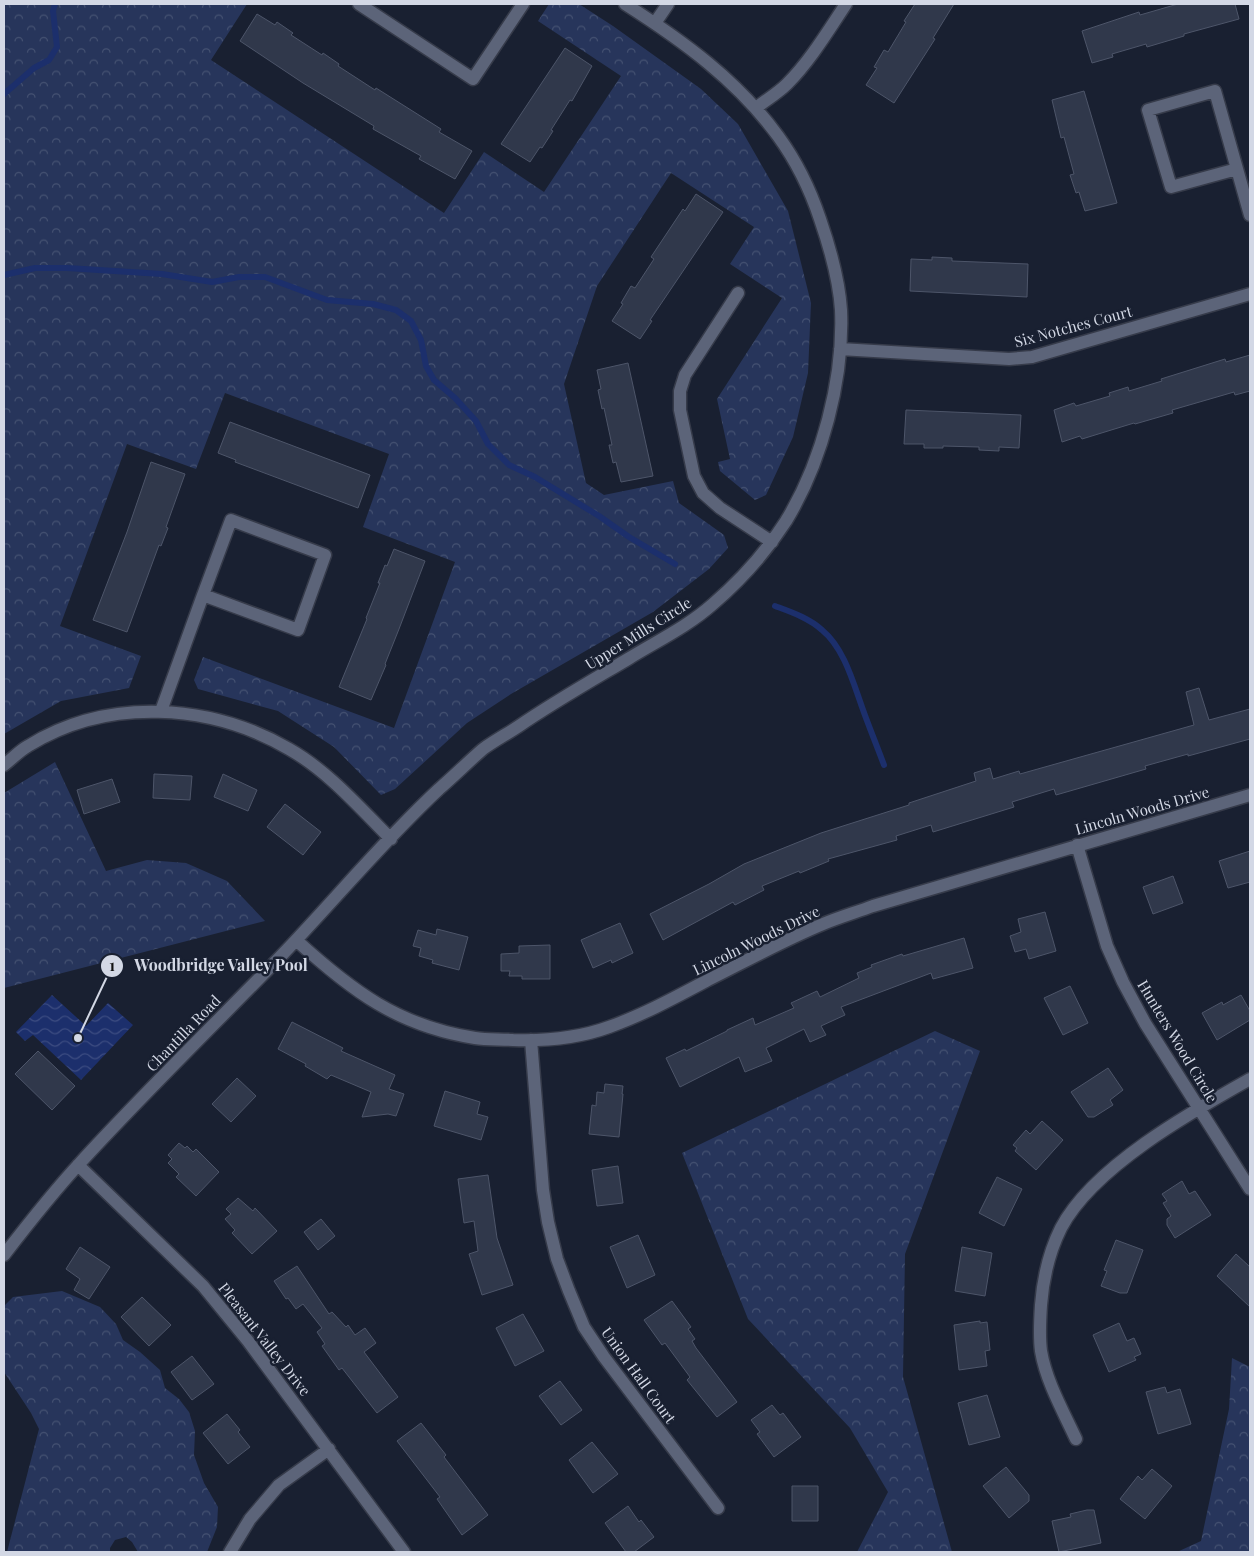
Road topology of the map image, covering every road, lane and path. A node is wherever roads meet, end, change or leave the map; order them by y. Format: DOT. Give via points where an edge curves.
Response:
graph roads {
  1 [pos="359,4"];
  2 [pos="523,4"];
  3 [pos="625,4"];
  4 [pos="668,4"];
  5 [pos="846,4"];
  6 [pos="655,23"];
  7 [pos="756,108"];
  8 [pos="1237,169"];
  9 [pos="1250,215"];
  10 [pos="738,293"];
  11 [pos="1250,294"];
  12 [pos="840,349"];
  13 [pos="772,542"];
  14 [pos="204,595"];
  15 [pos="161,711"];
  16 [pos="4,765"];
  17 [pos="1250,795"];
  18 [pos="391,838"];
  19 [pos="1077,845"];
  20 [pos="296,940"];
  21 [pos="531,1040"];
  22 [pos="1250,1079"];
  23 [pos="1199,1108"];
  24 [pos="78,1165"];
  25 [pos="1250,1189"];
  26 [pos="4,1255"];
  27 [pos="1076,1439"];
  28 [pos="329,1450"];
  29 [pos="718,1508"];
  30 [pos="230,1552"];
  31 [pos="404,1552"];
  1 -- 2 [label="street" via="473,79"];
  3 -- 6 [label="street, Upper Mills Circle"];
  4 -- 6 [label="street"];
  5 -- 7 [label="street" via="797,73"];
  6 -- 7 [label="street, Upper Mills Circle" via="719,70"];
  7 -- 12 [label="street, Upper Mills Circle" via="795,161 822,225 831,253 841,309"];
  8 -- 8 [label="street" via="1215,91 1148,110 1170,187"];
  8 -- 9 [label="street"];
  10 -- 13 [label="street" via="685,375 680,391 680,410 694,476 702,493"];
  11 -- 12 [label="street, Six Notches Court" via="1032,357 1009,359"];
  12 -- 13 [label="street, Upper Mills Circle" via="825,431 801,492"];
  13 -- 18 [label="street, Upper Mills Circle" via="748,571 688,625 642,650 484,749"];
  14 -- 14 [label="street" via="231,520 325,555 298,630"];
  14 -- 15 [label="street"];
  15 -- 16 [label="street" via="92,719 27,746"];
  15 -- 18 [label="street" via="234,723 289,749 313,765"];
  17 -- 19 [label="street, Lincoln Woods Drive"];
  18 -- 20 [label="street, Chantilla Road"];
  19 -- 21 [label="street, Lincoln Woods Drive" via="873,906 824,924 608,1028 575,1036"];
  19 -- 23 [label="street, Hunters Wood Circle" via="1107,946 1123,982"];
  20 -- 21 [label="street, Lincoln Woods Drive" via="356,991 416,1024 477,1038"];
  20 -- 24 [label="street, Chantilla Road"];
  21 -- 29 [label="street, Union Hall Court" via="543,1190 557,1259 569,1291 584,1327 604,1357"];
  22 -- 23 [label="street"];
  23 -- 25 [label="street, Hunters Wood Circle"];
  23 -- 27 [label="street" via="1106,1175 1075,1208 1051,1252 1042,1284 1041,1351 1051,1384"];
  24 -- 26 [label="street, Chantilla Road"];
  24 -- 28 [label="street, Pleasant Valley Drive" via="203,1286"];
  28 -- 30 [label="street" via="279,1486 250,1519"];
  28 -- 31 [label="street, Pleasant Valley Drive"];
}
